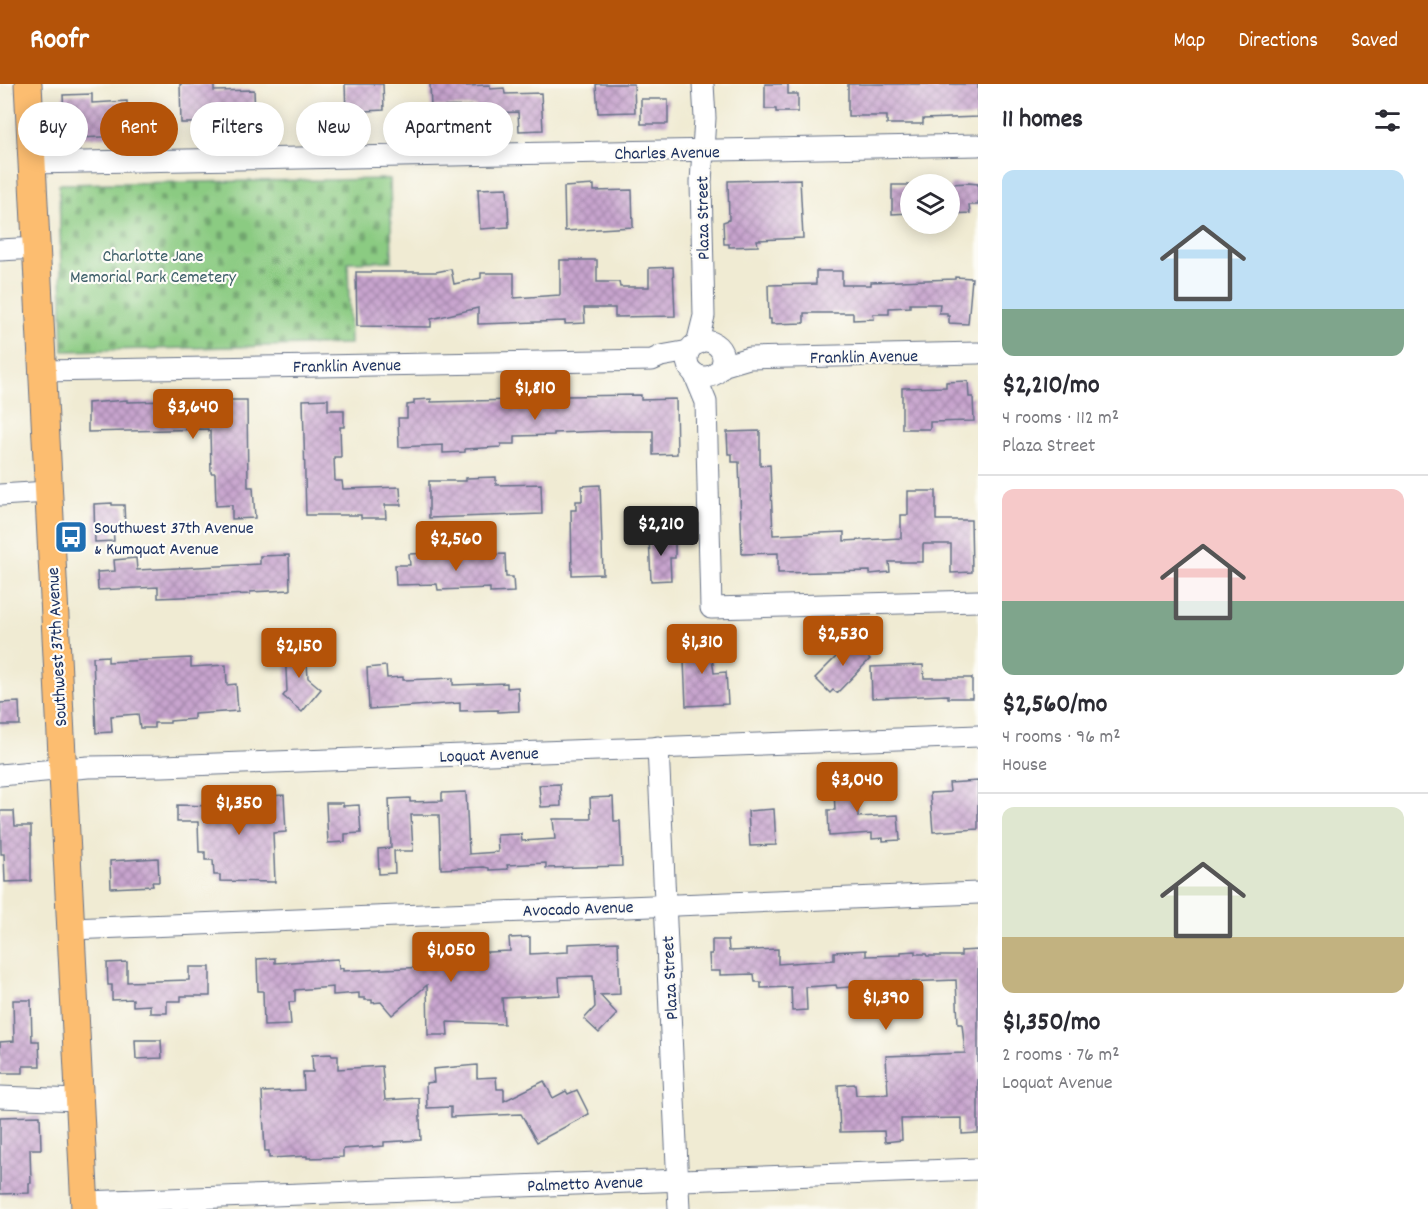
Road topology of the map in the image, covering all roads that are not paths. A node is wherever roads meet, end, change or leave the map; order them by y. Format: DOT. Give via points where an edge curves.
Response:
graph roads {
  1 [pos="28,84"];
  2 [pos="703,84"];
  3 [pos="978,145"];
  4 [pos="702,151"];
  5 [pos="32,163"];
  6 [pos="37,248"];
  7 [pos="0,250"];
  8 [pos="978,353"];
  9 [pos="705,358"];
  10 [pos="43,371"];
  11 [pos="48,492"];
  12 [pos="0,495"];
  13 [pos="978,601"];
  14 [pos="978,736"];
  15 [pos="658,747"];
  16 [pos="62,770"];
  17 [pos="0,775"];
  18 [pos="978,892"];
  19 [pos="666,904"];
  20 [pos="71,929"];
  21 [pos="0,1097"];
  22 [pos="78,1100"];
  23 [pos="978,1168"];
  24 [pos="678,1180"];
  25 [pos="85,1205"];
  26 [pos="679,1209"];
  1 -- 5 [label="main road, Southwest 37th Avenue"];
  2 -- 4 [label="street, Plaza Street"];
  3 -- 4 [label="street, Charles Avenue"];
  4 -- 5 [label="street, Charles Avenue"];
  4 -- 9 [label="street, Plaza Street"];
  5 -- 6 [label="main road, Southwest 37th Avenue"];
  6 -- 7 [label="street"];
  6 -- 10 [label="main road, Southwest 37th Avenue"];
  8 -- 9 [label="street, Franklin Avenue"];
  9 -- 10 [label="street, Franklin Avenue"];
  9 -- 13 [label="street" via="711,608"];
  10 -- 11 [label="main road, Southwest 37th Avenue"];
  11 -- 12 [label="street"];
  11 -- 16 [label="main road, Southwest 37th Avenue"];
  14 -- 15 [label="street, Loquat Avenue"];
  15 -- 16 [label="street, Loquat Avenue"];
  15 -- 19 [label="street, Plaza Street"];
  16 -- 17 [label="street, Loquat Avenue"];
  16 -- 20 [label="main road, Southwest 37th Avenue"];
  18 -- 19 [label="street, Avocado Avenue"];
  19 -- 20 [label="street, Avocado Avenue"];
  19 -- 24 [label="street, Plaza Street"];
  20 -- 22 [label="main road, Southwest 37th Avenue"];
  21 -- 22 [label="street"];
  22 -- 25 [label="main road, Southwest 37th Avenue"];
  23 -- 24 [label="street, Palmetto Avenue"];
  24 -- 25 [label="street, Palmetto Avenue"];
  24 -- 26 [label="street, Plaza Street"];
}
